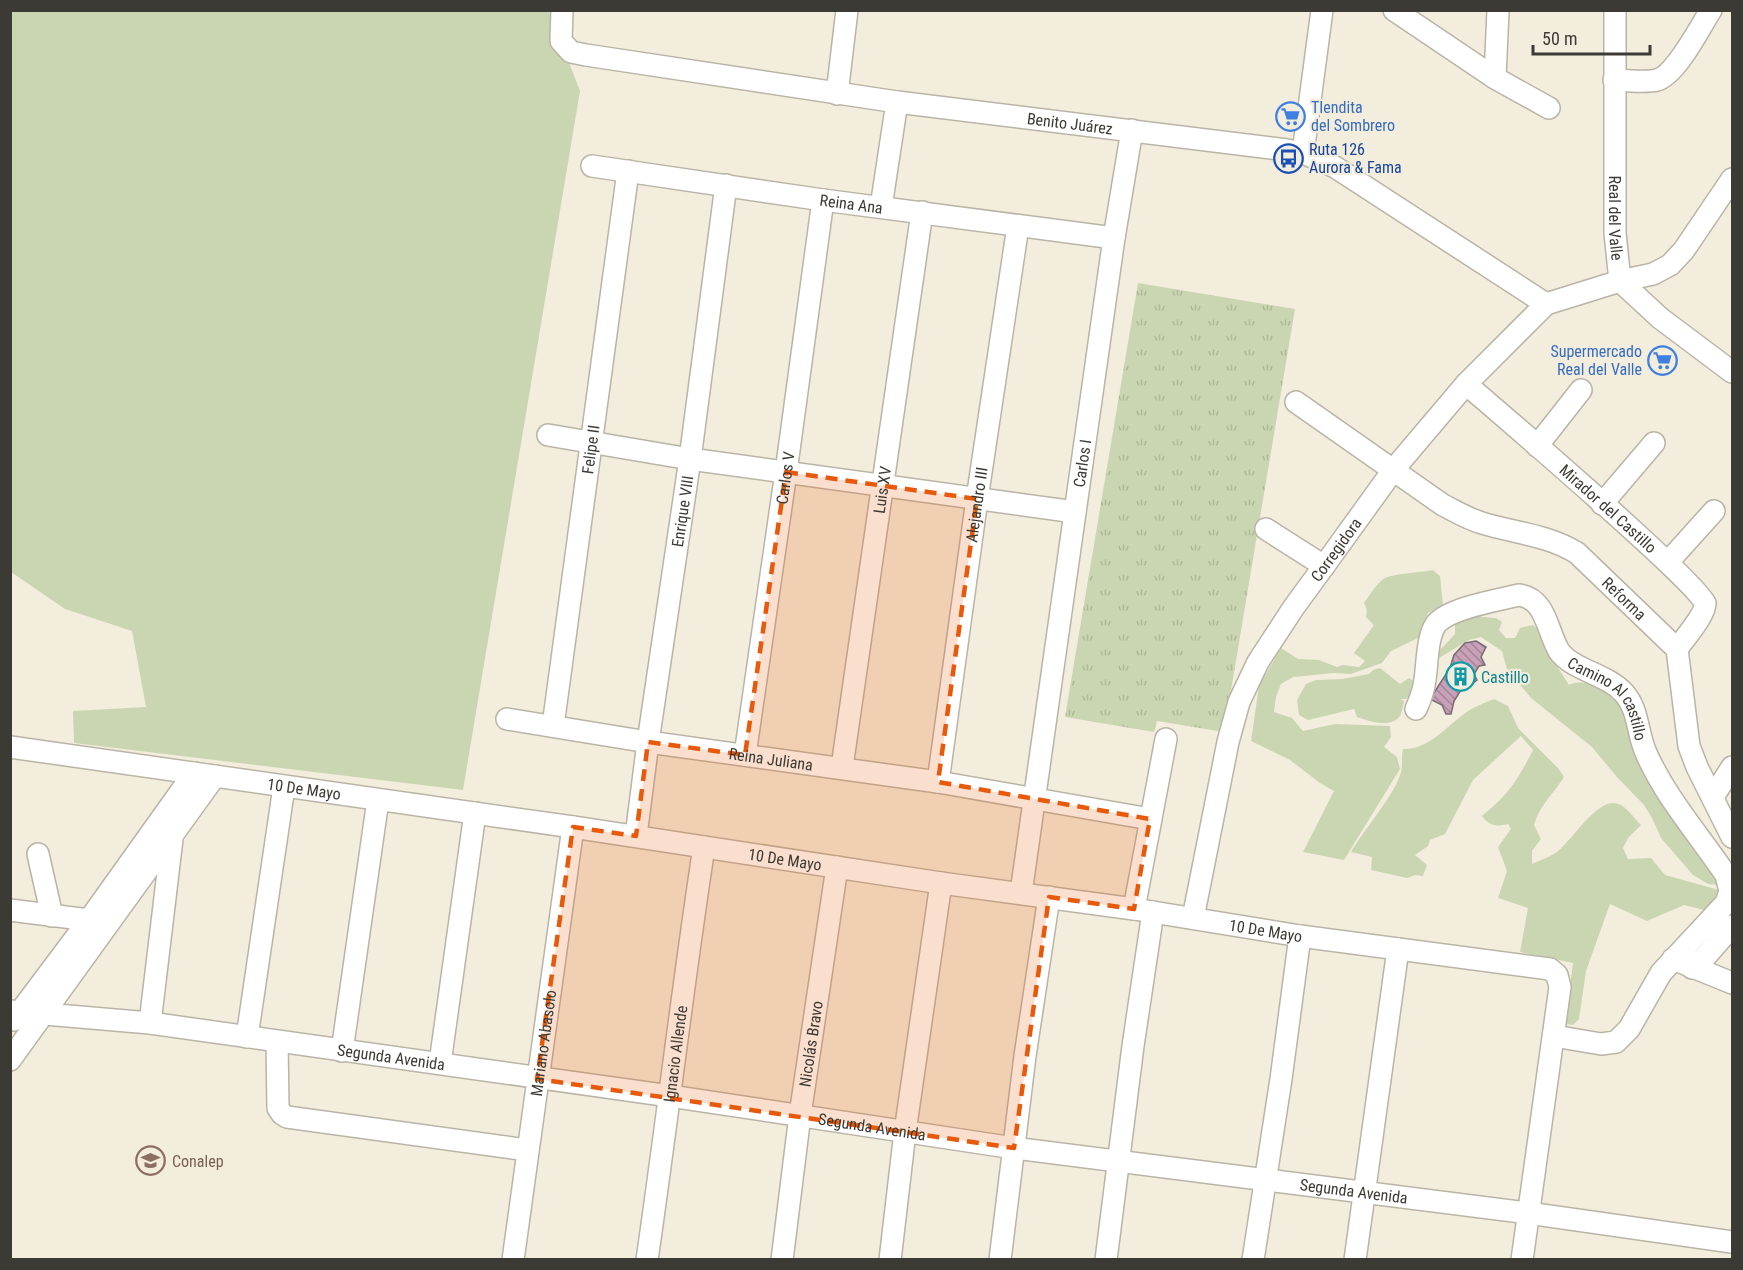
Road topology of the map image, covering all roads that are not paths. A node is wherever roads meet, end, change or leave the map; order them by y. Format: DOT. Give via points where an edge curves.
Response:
graph roads {
  1 [pos="562,10"];
  2 [pos="847,10"];
  3 [pos="1322,10"];
  4 [pos="1394,10"];
  5 [pos="1498,10"];
  6 [pos="1615,10"];
  7 [pos="1711,10"];
  8 [pos="1495,78"];
  9 [pos="1614,80"];
  10 [pos="837,94"];
  11 [pos="897,102"];
  12 [pos="1549,108"];
  13 [pos="1132,130"];
  14 [pos="1303,153"];
  15 [pos="592,166"];
  16 [pos="628,171"];
  17 [pos="1732,179"];
  18 [pos="726,186"];
  19 [pos="823,200"];
  20 [pos="881,207"];
  21 [pos="922,212"];
  22 [pos="1018,226"];
  23 [pos="1114,238"];
  24 [pos="1620,281"];
  25 [pos="1546,304"];
  26 [pos="1732,372"];
  27 [pos="1466,384"];
  28 [pos="1581,390"];
  29 [pos="1296,402"];
  30 [pos="548,435"];
  31 [pos="590,442"];
  32 [pos="1654,443"];
  33 [pos="1537,446"];
  34 [pos="690,459"];
  35 [pos="1394,469"];
  36 [pos="786,472"];
  37 [pos="881,485"];
  38 [pos="977,499"];
  39 [pos="1602,504"];
  40 [pos="1714,511"];
  41 [pos="1075,513"];
  42 [pos="1266,529"];
  43 [pos="1668,562"];
  44 [pos="1324,566"];
  45 [pos="1677,649"];
  46 [pos="1416,709"];
  47 [pos="507,719"];
  48 [pos="553,726"];
  49 [pos="1166,739"];
  50 [pos="648,742"];
  51 [pos="10,747"];
  52 [pos="745,755"];
  53 [pos="842,767"];
  54 [pos="1732,767"];
  55 [pos="194,773"];
  56 [pos="215,776"];
  57 [pos="938,782"];
  58 [pos="284,787"];
  59 [pos="1713,797"];
  60 [pos="1035,798"];
  61 [pos="378,800"];
  62 [pos="475,813"];
  63 [pos="1150,819"];
  64 [pos="573,827"];
  65 [pos="173,835"];
  66 [pos="636,836"];
  67 [pos="1732,837"];
  68 [pos="704,847"];
  69 [pos="38,855"];
  70 [pos="837,867"];
  71 [pos="942,883"];
  72 [pos="1021,893"];
  73 [pos="1049,897"];
  74 [pos="10,910"];
  75 [pos="1144,911"];
  76 [pos="52,916"];
  77 [pos="1193,918"];
  78 [pos="89,920"];
  79 [pos="1732,926"];
  80 [pos="1300,936"];
  81 [pos="1398,949"];
  82 [pos="1683,964"];
  83 [pos="1732,984"];
  84 [pos="1732,992"];
  85 [pos="44,1013"];
  86 [pos="14,1016"];
  87 [pos="150,1023"];
  88 [pos="1554,1036"];
  89 [pos="247,1037"];
  90 [pos="277,1042"];
  91 [pos="342,1051"];
  92 [pos="10,1060"];
  93 [pos="440,1064"];
  94 [pos="537,1079"];
  95 [pos="670,1096"];
  96 [pos="800,1116"];
  97 [pos="906,1132"];
  98 [pos="1014,1148"];
  99 [pos="527,1150"];
  100 [pos="1119,1161"];
  101 [pos="1264,1181"];
  102 [pos="1365,1194"];
  103 [pos="1528,1213"];
  104 [pos="1732,1242"];
  105 [pos="513,1260"];
  106 [pos="647,1260"];
  107 [pos="782,1260"];
  108 [pos="890,1260"];
  109 [pos="1000,1260"];
  110 [pos="1106,1260"];
  111 [pos="1253,1260"];
  112 [pos="1355,1260"];
  113 [pos="1522,1260"];
  1 -- 10 [label="street, Benito Juárez" via="561,41 571,52"];
  2 -- 10 [label="street"];
  3 -- 14 [label="street"];
  4 -- 8 [label="street"];
  5 -- 8 [label="street"];
  6 -- 9 [label="street, Real del Valle"];
  7 -- 9 [label="street" via="1665,77"];
  8 -- 12 [label="street"];
  9 -- 24 [label="street, Real del Valle" via="1615,233"];
  10 -- 11 [label="street, Benito Juárez"];
  11 -- 13 [label="street, Benito Juárez"];
  11 -- 20 [label="street"];
  13 -- 14 [label="street, Benito Juárez"];
  13 -- 23 [label="street, Carlos I"];
  14 -- 25 [label="street, Benito Juárez" via="1335,167"];
  15 -- 16 [label="street, Reina Ana"];
  16 -- 18 [label="street, Reina Ana"];
  16 -- 31 [label="street, Felipe II"];
  17 -- 24 [label="street, Corregidora" via="1670,265 1653,274"];
  18 -- 19 [label="street, Reina Ana"];
  18 -- 34 [label="street, Enrique VIII"];
  19 -- 20 [label="street, Reina Ana"];
  19 -- 36 [label="street, Carlos V"];
  20 -- 21 [label="street, Reina Ana"];
  21 -- 22 [label="street, Reina Ana"];
  21 -- 37 [label="street, Luis XV"];
  22 -- 23 [label="street, Reina Ana"];
  22 -- 38 [label="street, Alejandro III"];
  23 -- 41 [label="street, Carlos I"];
  24 -- 25 [label="street, Corregidora"];
  24 -- 26 [label="street, Real del Valle" via="1660,318"];
  25 -- 27 [label="street, Corregidora"];
  27 -- 33 [label="street, Mirador del Castillo"];
  27 -- 35 [label="street, Corregidora"];
  28 -- 33 [label="street"];
  29 -- 35 [label="street, Reforma"];
  30 -- 31 [label="street"];
  31 -- 34 [label="street"];
  31 -- 48 [label="street, Felipe II"];
  32 -- 39 [label="street"];
  33 -- 39 [label="street, Mirador del Castillo"];
  34 -- 36 [label="street"];
  34 -- 50 [label="street, Enrique VIII"];
  35 -- 44 [label="street, Corregidora"];
  35 -- 45 [label="street, Reforma" via="1463,516 1547,539 1577,553"];
  36 -- 37 [label="street"];
  36 -- 52 [label="street, Carlos V"];
  37 -- 38 [label="street"];
  37 -- 53 [label="street, Luis XV"];
  38 -- 41 [label="street"];
  38 -- 57 [label="street, Alejandro III"];
  39 -- 43 [label="street, Mirador del Castillo"];
  40 -- 43 [label="street"];
  41 -- 60 [label="street, Carlos I"];
  42 -- 44 [label="street"];
  43 -- 45 [label="street, Mirador del Castillo" via="1701,594 1705,605"];
  44 -- 77 [label="street, Corregidora" via="1258,662 1239,702"];
  45 -- 59 [label="street" via="1689,746"];
  46 -- 82 [label="street, Camino Al castillo" via="1424,692 1429,643 1436,624 1456,612 1519,595 1536,602 1567,659 1624,693 1636,717 1646,753 1726,875 1730,891 1726,903"];
  47 -- 48 [label="street, Reina Juliana"];
  48 -- 50 [label="street, Reina Juliana"];
  49 -- 63 [label="street"];
  50 -- 52 [label="street, Reina Juliana"];
  50 -- 66 [label="street, Enrique VIII"];
  51 -- 55 [label="street, 10 De Mayo"];
  52 -- 53 [label="street, Reina Juliana"];
  53 -- 57 [label="street, Reina Juliana"];
  54 -- 59 [label="street"];
  55 -- 56 [label="street, 10 De Mayo"];
  55 -- 78 [label="street"];
  56 -- 58 [label="street, 10 De Mayo"];
  56 -- 65 [label="street"];
  57 -- 60 [label="street, Reina Juliana"];
  58 -- 61 [label="street, 10 De Mayo"];
  58 -- 89 [label="street"];
  59 -- 67 [label="street"];
  60 -- 63 [label="street, Reina Juliana"];
  60 -- 72 [label="street, Carlos I"];
  61 -- 62 [label="street, 10 De Mayo"];
  61 -- 91 [label="street"];
  62 -- 64 [label="street, 10 De Mayo"];
  62 -- 93 [label="street"];
  63 -- 75 [label="street"];
  64 -- 66 [label="street, 10 De Mayo"];
  64 -- 94 [label="street, Mariano Abasolo"];
  65 -- 85 [label="street"];
  65 -- 87 [label="street"];
  66 -- 68 [label="street, 10 De Mayo"];
  68 -- 70 [label="street, 10 De Mayo"];
  68 -- 95 [label="street, Ignacio Allende"];
  69 -- 76 [label="street"];
  70 -- 71 [label="street, 10 De Mayo"];
  70 -- 96 [label="street, Nicolás Bravo"];
  71 -- 72 [label="street, 10 De Mayo"];
  71 -- 97 [label="street"];
  72 -- 73 [label="street, 10 De Mayo"];
  73 -- 75 [label="street, 10 De Mayo"];
  73 -- 98 [label="street"];
  74 -- 76 [label="street"];
  75 -- 77 [label="street, 10 De Mayo"];
  75 -- 100 [label="street"];
  76 -- 78 [label="street"];
  77 -- 80 [label="street, 10 De Mayo"];
  78 -- 86 [label="street"];
  79 -- 82 [label="street" via="1705,957"];
  80 -- 81 [label="street, 10 De Mayo"];
  80 -- 101 [label="street"];
  81 -- 88 [label="street, 10 De Mayo" via="1550,969 1557,975 1560,987"];
  81 -- 102 [label="street"];
  82 -- 83 [label="street"];
  82 -- 84 [label="street"];
  82 -- 88 [label="street" via="1661,973 1629,1029 1616,1042 1601,1044"];
  85 -- 86 [label="street, Segunda Avenida"];
  85 -- 87 [label="street, Segunda Avenida"];
  85 -- 92 [label="street"];
  87 -- 89 [label="street, Segunda Avenida"];
  88 -- 103 [label="street"];
  89 -- 90 [label="street, Segunda Avenida"];
  90 -- 91 [label="street, Segunda Avenida"];
  90 -- 99 [label="street" via="278,1108 287,1117"];
  91 -- 93 [label="street, Segunda Avenida"];
  93 -- 94 [label="street, Segunda Avenida"];
  94 -- 95 [label="street, Segunda Avenida"];
  94 -- 99 [label="street, Mariano Abasolo"];
  95 -- 96 [label="street, Segunda Avenida"];
  95 -- 106 [label="street, Ignacio Allende"];
  96 -- 97 [label="street, Segunda Avenida"];
  96 -- 107 [label="street, Nicolás Bravo"];
  97 -- 98 [label="street, Segunda Avenida"];
  97 -- 108 [label="street"];
  98 -- 100 [label="street, Segunda Avenida"];
  98 -- 109 [label="street"];
  99 -- 105 [label="street, Mariano Abasolo"];
  100 -- 101 [label="street, Segunda Avenida"];
  100 -- 110 [label="street"];
  101 -- 102 [label="street, Segunda Avenida"];
  101 -- 111 [label="street"];
  102 -- 103 [label="street, Segunda Avenida"];
  102 -- 112 [label="street"];
  103 -- 104 [label="street, Segunda Avenida"];
  103 -- 113 [label="street"];
}
